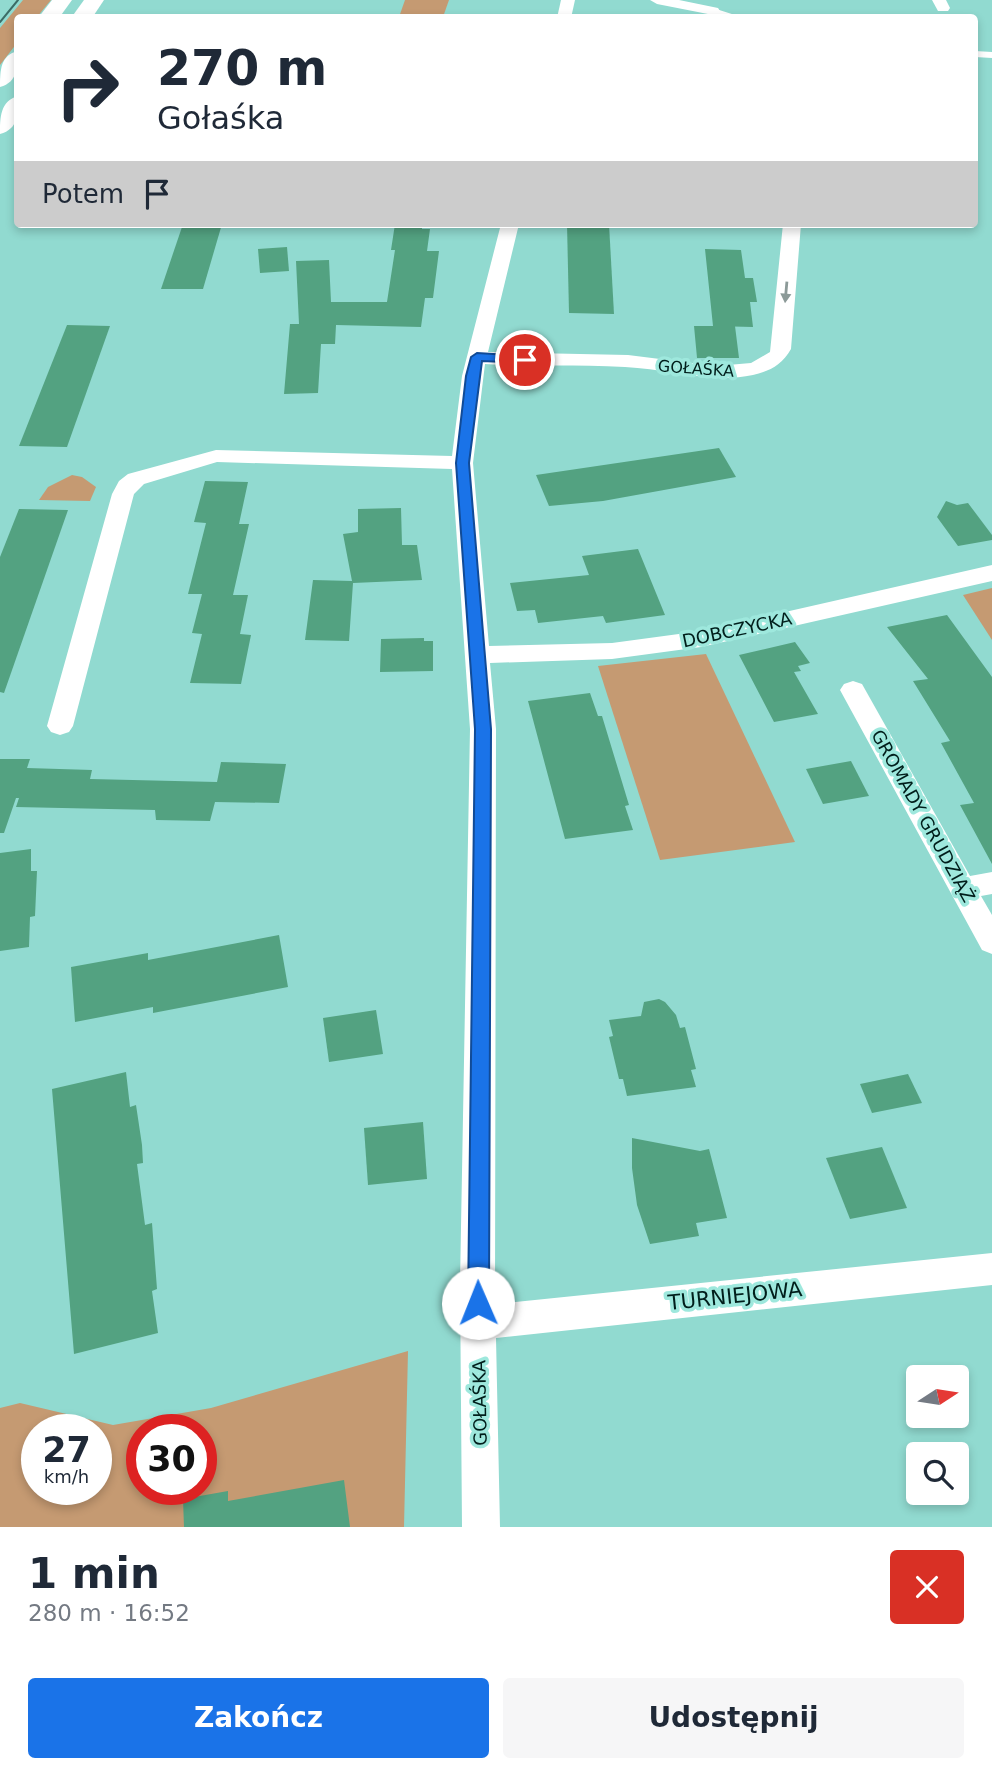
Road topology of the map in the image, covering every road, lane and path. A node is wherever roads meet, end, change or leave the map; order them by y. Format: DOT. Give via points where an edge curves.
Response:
graph roads {
  1 [pos="62,0"];
  2 [pos="657,0"];
  3 [pos="713,11"];
  4 [pos="51,14"];
  5 [pos="722,14"];
  6 [pos="14,62"];
  7 [pos="0,80"];
  8 [pos="14,108"];
  9 [pos="0,127"];
  10 [pos="509,228"];
  11 [pos="792,228"];
  12 [pos="477,357"];
  13 [pos="462,463"];
  14 [pos="992,573"];
  15 [pos="478,656"];
  16 [pos="853,690"];
  17 [pos="60,726"];
  18 [pos="992,883"];
  19 [pos="963,889"];
  20 [pos="992,942"];
  21 [pos="992,1269"];
  22 [pos="479,1323"];
  23 [pos="481,1527"];
  1 -- 4 [label="main road"];
  2 -- 3 [label="street"];
  3 -- 5 [label="street"];
  6 -- 7 [label="main road"];
  8 -- 9 [label="main road"];
  10 -- 12 [label="street, GOŁAŚKA"];
  11 -- 12 [label="street, GOŁAŚKA, one-way" via="778,355 766,365 747,370 685,370 630,361"];
  12 -- 13 [label="street, GOŁAŚKA"];
  13 -- 15 [label="street, GOŁAŚKA"];
  13 -- 17 [label="street" via="216,456 135,480 123,494"];
  14 -- 15 [label="street, DOBCZYCKA" via="701,639 612,651"];
  15 -- 22 [label="street, GOŁAŚKA" via="483,729"];
  16 -- 19 [label="street, GROMADY GRUDZIĄŻ"];
  18 -- 19 [label="street"];
  19 -- 20 [label="street, GROMADY GRUDZIĄŻ"];
  21 -- 22 [label="street, TURNIEJOWA"];
  22 -- 23 [label="street, GOŁAŚKA"];
}
